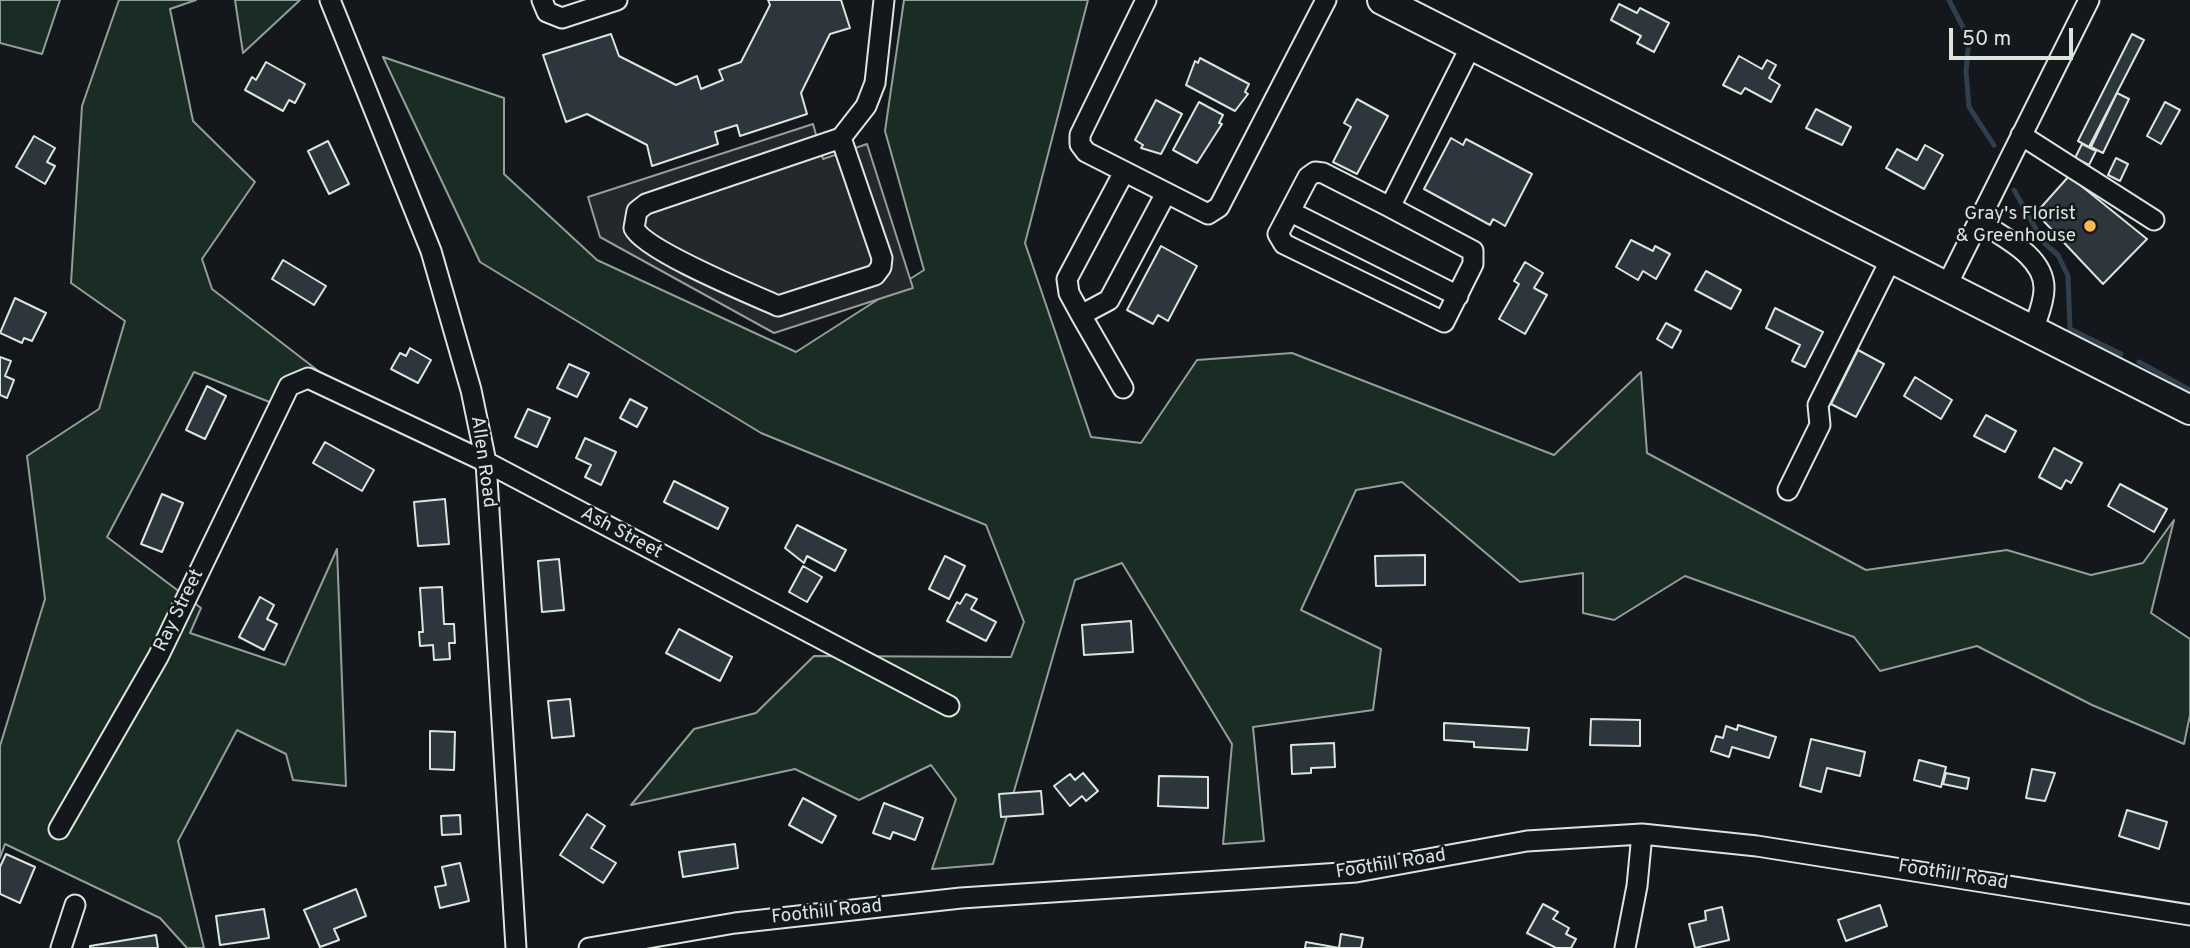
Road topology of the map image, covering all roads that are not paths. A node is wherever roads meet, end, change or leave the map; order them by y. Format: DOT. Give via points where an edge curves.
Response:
graph roads {
  1 [pos="330,0"];
  2 [pos="542,0"];
  3 [pos="617,0"];
  4 [pos="884,0"];
  5 [pos="1146,0"];
  6 [pos="1326,0"];
  7 [pos="1382,0"];
  8 [pos="2089,0"];
  9 [pos="1472,44"];
  10 [pos="2021,135"];
  11 [pos="841,138"];
  12 [pos="1124,172"];
  13 [pos="1165,195"];
  14 [pos="1390,207"];
  15 [pos="1291,212"];
  16 [pos="2154,220"];
  17 [pos="1979,221"];
  18 [pos="1891,259"];
  19 [pos="1946,287"];
  20 [pos="1458,296"];
  21 [pos="1081,315"];
  22 [pos="2033,331"];
  23 [pos="289,386"];
  24 [pos="1123,388"];
  25 [pos="2190,410"];
  26 [pos="486,463"];
  27 [pos="1788,490"];
  28 [pos="949,706"];
  29 [pos="59,829"];
  30 [pos="1642,834"];
  31 [pos="75,905"];
  32 [pos="2190,915"];
  33 [pos="61,948"];
  34 [pos="516,948"];
  35 [pos="589,948"];
  36 [pos="1625,948"];
  1 -- 26 [label="street, Allen Road" via="431,251 471,390"];
  2 -- 3 [label="street" via="547,12 562,18"];
  4 -- 11 [label="street" via="874,83 866,106"];
  5 -- 12 [label="street" via="1080,135 1086,152"];
  6 -- 13 [label="street" via="1216,211 1205,214"];
  7 -- 9 [label="highway"];
  8 -- 10 [label="street"];
  9 -- 14 [label="street"];
  9 -- 18 [label="highway"];
  10 -- 16 [label="street"];
  10 -- 17 [label="street"];
  11 -- 11 [label="street" via="882,258 874,275 778,306 662,250 641,238 634,228 637,211 646,204"];
  12 -- 13 [label="street"];
  12 -- 21 [label="street" via="1067,279"];
  13 -- 21 [label="street" via="1109,300"];
  14 -- 15 [label="street" via="1315,172"];
  14 -- 20 [label="street" via="1473,251 1474,264"];
  15 -- 20 [label="street"];
  15 -- 20 [label="street" via="1279,239 1307,256 1441,322 1448,318"];
  17 -- 19 [label="street"];
  17 -- 22 [label="street" via="2040,269 2044,291"];
  18 -- 19 [label="highway"];
  18 -- 27 [label="street" via="1818,405 1820,425"];
  19 -- 22 [label="highway"];
  21 -- 24 [label="street"];
  22 -- 25 [label="highway"];
  23 -- 26 [label="street, Ash Street" via="308,379 326,385"];
  23 -- 29 [label="street, Ray Street" via="158,657"];
  26 -- 28 [label="street, Ash Street"];
  26 -- 34 [label="street, Allen Road"];
  30 -- 32 [label="street, Foothill Road" via="1757,846"];
  30 -- 35 [label="street, Foothill Road" via="1527,841 1356,872 910,903 735,923"];
  30 -- 36 [label="street"];
  31 -- 33 [label="street"];
}
